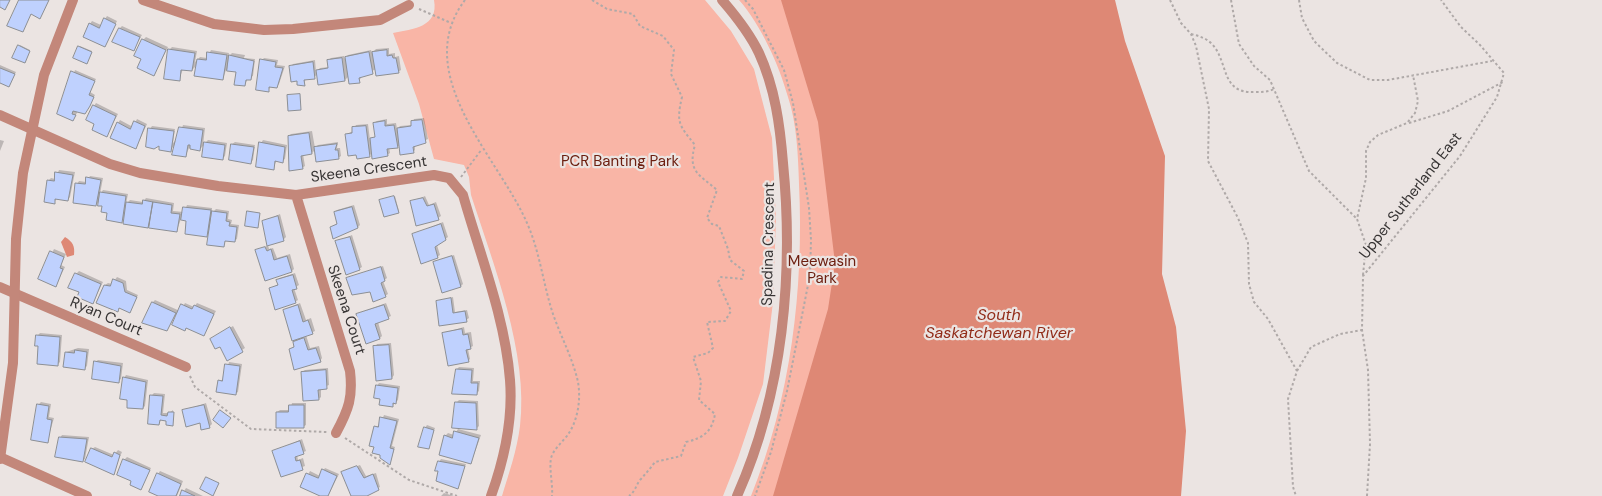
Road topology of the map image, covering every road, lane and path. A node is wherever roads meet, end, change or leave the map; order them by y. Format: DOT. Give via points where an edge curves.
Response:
graph roads {
  1 [pos="73,0"];
  2 [pos="143,0"];
  3 [pos="465,0"];
  4 [pos="592,0"];
  5 [pos="722,0"];
  6 [pos="1170,0"];
  7 [pos="1231,0"];
  8 [pos="1299,0"];
  9 [pos="1441,0"];
  10 [pos="409,5"];
  11 [pos="451,23"];
  12 [pos="1191,34"];
  13 [pos="1497,66"];
  14 [pos="1413,75"];
  15 [pos="1503,82"];
  16 [pos="1274,89"];
  17 [pos="0,115"];
  18 [pos="1407,123"];
  19 [pos="31,130"];
  20 [pos="482,149"];
  21 [pos="464,174"];
  22 [pos="296,195"];
  23 [pos="1357,219"];
  24 [pos="1363,276"];
  25 [pos="0,287"];
  26 [pos="14,294"];
  27 [pos="1362,330"];
  28 [pos="186,367"];
  29 [pos="1297,371"];
  30 [pos="195,388"];
  31 [pos="315,430"];
  32 [pos="336,433"];
  33 [pos="354,444"];
  34 [pos="0,458"];
  35 [pos="1366,495"];
  36 [pos="87,496"];
  37 [pos="457,496"];
  38 [pos="491,496"];
  39 [pos="552,496"];
  40 [pos="629,496"];
  41 [pos="737,496"];
  42 [pos="1296,496"];
  1 -- 19 [label="street" via="44,75"];
  2 -- 10 [label="street" via="214,24 264,30 380,20"];
  3 -- 11 [label="path"];
  4 -- 40 [label="path" via="607,9 633,14 640,26 663,36 674,50 670,74 682,97 678,116 680,128 695,145 691,158 695,172 717,190 707,218 719,226 730,260 744,271 742,279 721,278 718,282 731,312 725,321 707,322 713,348 694,357 701,381 699,400 715,414 710,430 699,439 686,442 681,456 655,462 639,480 636,491"];
  5 -- 41 [label="street, Spadina Crescent" via="758,52 779,112 787,197 786,290 775,377"];
  6 -- 12 [label="path" via="1180,24"];
  7 -- 16 [label="path" via="1239,44"];
  8 -- 14 [label="path" via="1302,18 1314,41 1349,71 1370,80"];
  9 -- 13 [label="path"];
  10 -- 11 [label="path"];
  11 -- 20 [label="path" via="448,51 452,81"];
  12 -- 16 [label="path" via="1212,44 1235,88 1246,93"];
  12 -- 29 [label="path" via="1209,109 1208,161 1248,243 1248,284 1254,302 1272,326"];
  13 -- 14 [label="path" via="1484,62"];
  13 -- 15 [label="path" via="1504,73"];
  14 -- 18 [label="path" via="1418,106"];
  15 -- 18 [label="path" via="1448,110"];
  15 -- 24 [label="path, Upper Sutherland East" via="1460,156"];
  16 -- 23 [label="path" via="1309,171"];
  17 -- 19 [label="street, Skeena Crescent"];
  18 -- 23 [label="path" via="1378,135 1370,142"];
  19 -- 22 [label="street, Skeena Crescent" via="140,174"];
  19 -- 26 [label="street" via="19,204"];
  20 -- 21 [label="path"];
  20 -- 39 [label="path" via="527,221 553,314 578,382 580,399 576,420 552,458"];
  22 -- 32 [label="street, Skeena Court" via="350,371 352,392"];
  22 -- 38 [label="street, Skeena Crescent" via="434,175 449,178 459,189 502,329 510,381 506,439"];
  23 -- 24 [label="path" via="1366,245"];
  24 -- 27 [label="path, Upper Sutherland East"];
  25 -- 26 [label="street, Ryan Court"];
  26 -- 28 [label="street, Ryan Court"];
  26 -- 34 [label="street" via="13,363"];
  27 -- 29 [label="path" via="1340,334 1311,347"];
  27 -- 35 [label="path, Upper Sutherland East" via="1368,370 1370,444"];
  29 -- 42 [label="path" via="1288,399 1292,487"];
  30 -- 31 [label="path" via="251,429"];
  33 -- 37 [label="path" via="409,480"];
  34 -- 36 [label="street"];
}
